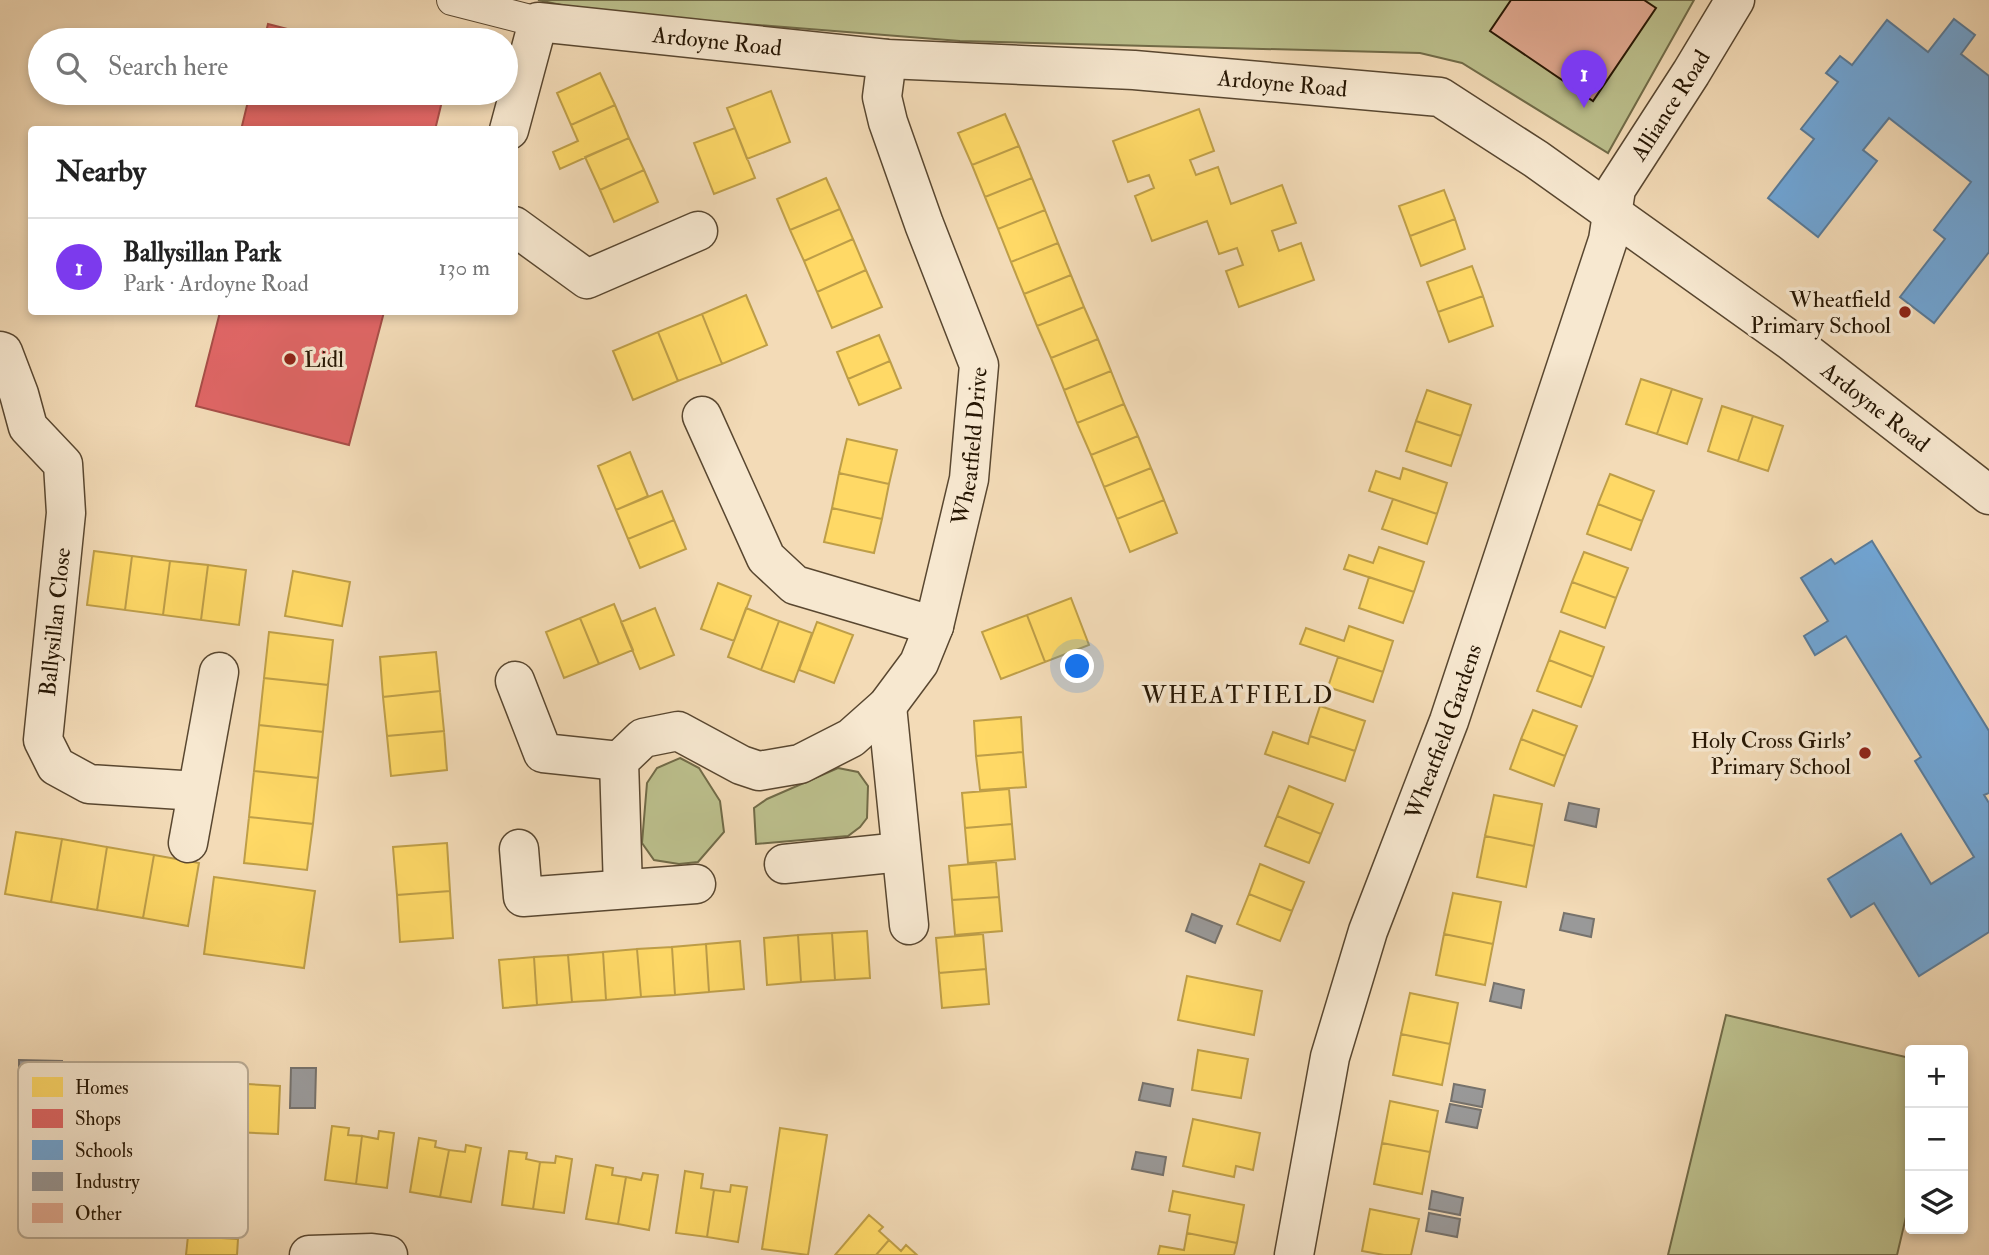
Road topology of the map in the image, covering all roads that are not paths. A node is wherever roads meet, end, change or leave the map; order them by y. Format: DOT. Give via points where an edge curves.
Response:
graph roads {
  1 [pos="452,0"];
  2 [pos="1735,0"];
  3 [pos="538,22"];
  4 [pos="887,59"];
  5 [pos="518,96"];
  6 [pos="516,105"];
  7 [pos="510,126"];
  8 [pos="1612,213"];
  9 [pos="518,229"];
  10 [pos="698,231"];
  11 [pos="0,351"];
  12 [pos="702,416"];
  13 [pos="1989,495"];
  14 [pos="934,626"];
  15 [pos="219,672"];
  16 [pos="515,681"];
  17 [pos="887,706"];
  18 [pos="618,761"];
  19 [pos="197,791"];
  20 [pos="188,843"];
  21 [pos="519,849"];
  22 [pos="901,852"];
  23 [pos="784,864"];
  24 [pos="696,884"];
  25 [pos="623,889"];
  26 [pos="909,925"];
  27 [pos="309,1255"];
  28 [pos="388,1255"];
  29 [pos="1294,1255"];
  1 -- 3 [label="street, Ardoyne Road"];
  2 -- 8 [label="street, Alliance Road" via="1616,189"];
  3 -- 4 [label="street, Ardoyne Road"];
  3 -- 5 [label="street"];
  4 -- 8 [label="street, Ardoyne Road" via="1134,70 1440,97"];
  4 -- 14 [label="street, Wheatfield Drive" via="882,97 888,122 979,365 969,479"];
  6 -- 7 [label="street"];
  8 -- 13 [label="street, Ardoyne Road" via="1791,341"];
  8 -- 29 [label="street, Wheatfield Gardens" via="1608,240 1449,721 1368,931 1330,1057"];
  9 -- 10 [label="street" via="587,279"];
  11 -- 19 [label="street, Ballysillan Close" via="28,427 63,464 66,513 43,740 56,766 89,784"];
  12 -- 14 [label="street" via="766,558 796,585"];
  14 -- 17 [label="street, Wheatfield Drive" via="919,663"];
  15 -- 19 [label="street"];
  16 -- 18 [label="street" via="544,753"];
  17 -- 18 [label="street, Wheatfield Drive" via="851,738 800,764 759,771 678,731 643,738"];
  17 -- 22 [label="street"];
  18 -- 25 [label="street"];
  19 -- 20 [label="street"];
  21 -- 25 [label="street" via="523,897"];
  22 -- 23 [label="street"];
  22 -- 26 [label="street"];
  24 -- 25 [label="street"];
  27 -- 28 [label="street"];
}
